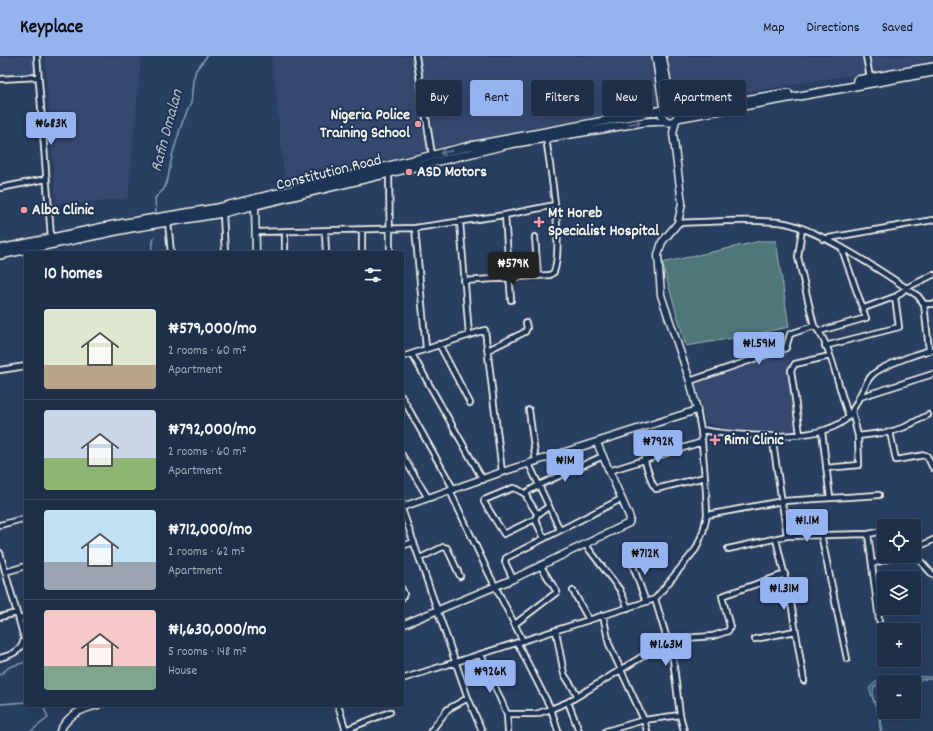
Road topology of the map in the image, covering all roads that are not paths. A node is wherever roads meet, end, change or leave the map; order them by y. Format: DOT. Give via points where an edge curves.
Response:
graph roads {
  1 [pos="37,56"];
  2 [pos="416,56"];
  3 [pos="656,56"];
  4 [pos="662,56"];
  5 [pos="866,56"];
  6 [pos="933,67"];
  7 [pos="933,72"];
  8 [pos="912,73"];
  9 [pos="38,77"];
  10 [pos="870,78"];
  11 [pos="0,79"];
  12 [pos="667,80"];
  13 [pos="660,87"];
  14 [pos="746,101"];
  15 [pos="746,105"];
  16 [pos="660,111"];
  17 [pos="663,116"];
  18 [pos="674,116"];
  19 [pos="676,116"];
  20 [pos="667,122"];
  21 [pos="673,133"];
  22 [pos="546,137"];
  23 [pos="432,155"];
  24 [pos="389,172"];
  25 [pos="46,179"];
  26 [pos="321,186"];
  27 [pos="0,188"];
  28 [pos="255,205"];
  29 [pos="555,205"];
  30 [pos="223,213"];
  31 [pos="505,215"];
  32 [pos="933,220"];
  33 [pos="159,221"];
  34 [pos="149,222"];
  35 [pos="168,222"];
  36 [pos="460,222"];
  37 [pos="678,222"];
  38 [pos="415,228"];
  39 [pos="802,229"];
  40 [pos="389,230"];
  41 [pos="362,231"];
  42 [pos="256,232"];
  43 [pos="325,232"];
  44 [pos="285,233"];
  45 [pos="51,237"];
  46 [pos="535,237"];
  47 [pos="823,239"];
  48 [pos="0,249"];
  49 [pos="842,249"];
  50 [pos="171,251"];
  51 [pos="225,251"];
  52 [pos="256,251"];
  53 [pos="285,251"];
  54 [pos="326,251"];
  55 [pos="362,251"];
  56 [pos="390,251"];
  57 [pos="0,254"];
  58 [pos="933,275"];
  59 [pos="538,276"];
  60 [pos="510,278"];
  61 [pos="464,281"];
  62 [pos="906,288"];
  63 [pos="895,296"];
  64 [pos="511,300"];
  65 [pos="924,304"];
  66 [pos="933,304"];
  67 [pos="864,308"];
  68 [pos="526,323"];
  69 [pos="814,326"];
  70 [pos="820,331"];
  71 [pos="469,335"];
  72 [pos="439,344"];
  73 [pos="825,346"];
  74 [pos="426,348"];
  75 [pos="488,350"];
  76 [pos="931,350"];
  77 [pos="412,354"];
  78 [pos="404,356"];
  79 [pos="830,356"];
  80 [pos="24,366"];
  81 [pos="0,370"];
  82 [pos="933,374"];
  83 [pos="690,381"];
  84 [pos="860,397"];
  85 [pos="404,401"];
  86 [pos="470,403"];
  87 [pos="529,410"];
  88 [pos="697,410"];
  89 [pos="852,411"];
  90 [pos="928,415"];
  91 [pos="849,416"];
  92 [pos="701,430"];
  93 [pos="822,431"];
  94 [pos="890,432"];
  95 [pos="800,434"];
  96 [pos="772,436"];
  97 [pos="858,436"];
  98 [pos="702,442"];
  99 [pos="597,443"];
  100 [pos="603,456"];
  101 [pos="404,458"];
  102 [pos="644,460"];
  103 [pos="532,463"];
  104 [pos="826,468"];
  105 [pos="933,468"];
  106 [pos="609,471"];
  107 [pos="502,472"];
  108 [pos="705,477"];
  109 [pos="483,480"];
  110 [pos="539,485"];
  111 [pos="452,491"];
  112 [pos="527,495"];
  113 [pos="879,495"];
  114 [pos="428,498"];
  115 [pos="830,498"];
  116 [pos="621,499"];
  117 [pos="783,501"];
  118 [pos="549,506"];
  119 [pos="404,507"];
  120 [pos="538,513"];
  121 [pos="404,514"];
  122 [pos="707,515"];
  123 [pos="24,519"];
  124 [pos="535,519"];
  125 [pos="0,525"];
  126 [pos="560,530"];
  127 [pos="877,532"];
  128 [pos="821,534"];
  129 [pos="868,534"];
  130 [pos="787,536"];
  131 [pos="544,538"];
  132 [pos="776,538"];
  133 [pos="933,540"];
  134 [pos="414,542"];
  135 [pos="585,544"];
  136 [pos="404,545"];
  137 [pos="921,546"];
  138 [pos="728,549"];
  139 [pos="0,553"];
  140 [pos="629,555"];
  141 [pos="420,558"];
  142 [pos="877,562"];
  143 [pos="921,562"];
  144 [pos="872,564"];
  145 [pos="540,565"];
  146 [pos="24,566"];
  147 [pos="3,568"];
  148 [pos="785,574"];
  149 [pos="460,576"];
  150 [pos="933,576"];
  151 [pos="513,579"];
  152 [pos="495,586"];
  153 [pos="573,591"];
  154 [pos="655,599"];
  155 [pos="646,602"];
  156 [pos="628,608"];
  157 [pos="439,610"];
  158 [pos="17,613"];
  159 [pos="603,615"];
  160 [pos="0,617"];
  161 [pos="24,618"];
  162 [pos="19,619"];
  163 [pos="589,620"];
  164 [pos="879,620"];
  165 [pos="404,624"];
  166 [pos="515,624"];
  167 [pos="556,631"];
  168 [pos="795,631"];
  169 [pos="755,640"];
  170 [pos="523,641"];
  171 [pos="668,641"];
  172 [pos="518,644"];
  173 [pos="481,655"];
  174 [pos="0,658"];
  175 [pos="847,659"];
  176 [pos="457,661"];
  177 [pos="620,670"];
  178 [pos="404,678"];
  179 [pos="804,681"];
  180 [pos="578,696"];
  181 [pos="468,698"];
  182 [pos="568,702"];
  183 [pos="87,707"];
  184 [pos="339,707"];
  185 [pos="551,709"];
  186 [pos="390,712"];
  187 [pos="507,714"];
  188 [pos="680,715"];
  189 [pos="644,720"];
  190 [pos="60,731"];
  191 [pos="346,731"];
  192 [pos="431,731"];
  193 [pos="482,731"];
  194 [pos="508,731"];
  195 [pos="558,731"];
  196 [pos="579,731"];
  197 [pos="606,731"];
  198 [pos="647,731"];
  199 [pos="684,731"];
  1 -- 9 [label="street"];
  2 -- 23 [label="street"];
  3 -- 13 [label="main road"];
  4 -- 12 [label="main road"];
  5 -- 10 [label="street"];
  6 -- 8 [label="main road"];
  7 -- 8 [label="main road"];
  8 -- 10 [label="main road"];
  8 -- 15 [label="main road"];
  9 -- 11 [label="street"];
  9 -- 25 [label="street"];
  10 -- 14 [label="main road"];
  16 -- 23 [label="main road, Constitution Road, one-way" via="518,136"];
  17 -- 20 [label="main road"];
  18 -- 20 [label="main road, Constitution Road"];
  19 -- 21 [label="street"];
  20 -- 21 [label="street"];
  22 -- 20 [label="main road, Constitution Road, one-way" via="644,122"];
  21 -- 37 [label="street" via="682,203"];
  22 -- 24 [label="main road, Constitution Road"];
  22 -- 29 [label="street"];
  23 -- 26 [label="main road, Constitution Road"];
  24 -- 26 [label="main road, Constitution Road"];
  24 -- 40 [label="street"];
  25 -- 27 [label="street"];
  25 -- 45 [label="street"];
  26 -- 28 [label="main road, Constitution Road"];
  26 -- 33 [label="main road, Constitution Road"];
  28 -- 30 [label="main road, Constitution Road"];
  28 -- 42 [label="street"];
  29 -- 31 [label="street"];
  29 -- 59 [label="street" via="555,269 552,274"];
  30 -- 35 [label="main road, Constitution Road"];
  30 -- 51 [label="street"];
  31 -- 36 [label="street"];
  31 -- 60 [label="street"];
  32 -- 47 [label="street"];
  33 -- 34 [label="main road, Constitution Road"];
  33 -- 35 [label="main road, Constitution Road"];
  34 -- 45 [label="main road, Constitution Road"];
  34 -- 57 [label="main road, Constitution Road"];
  35 -- 50 [label="street"];
  36 -- 38 [label="street"];
  36 -- 61 [label="street"];
  37 -- 39 [label="street" via="779,222"];
  37 -- 83 [label="street" via="662,242 658,255 661,295"];
  38 -- 40 [label="street"];
  38 -- 74 [label="street"];
  39 -- 47 [label="street"];
  39 -- 69 [label="street" via="798,257"];
  40 -- 41 [label="street"];
  40 -- 56 [label="street"];
  41 -- 43 [label="street"];
  41 -- 55 [label="street"];
  42 -- 44 [label="street"];
  42 -- 52 [label="street"];
  43 -- 44 [label="street"];
  43 -- 54 [label="street"];
  44 -- 53 [label="street"];
  45 -- 48 [label="main road, Constitution Road"];
  46 -- 59 [label="street"];
  47 -- 49 [label="street"];
  49 -- 62 [label="street"];
  49 -- 67 [label="street"];
  58 -- 62 [label="street"];
  59 -- 60 [label="street"];
  60 -- 61 [label="street"];
  60 -- 64 [label="street"];
  61 -- 71 [label="street"];
  62 -- 63 [label="street"];
  62 -- 65 [label="street"];
  63 -- 67 [label="street"];
  63 -- 73 [label="street" via="899,327"];
  65 -- 66 [label="street"];
  65 -- 76 [label="street"];
  67 -- 70 [label="street" via="865,319"];
  68 -- 75 [label="street" via="525,332"];
  69 -- 70 [label="street"];
  69 -- 83 [label="street" via="790,334 786,348"];
  70 -- 73 [label="street"];
  71 -- 72 [label="street"];
  71 -- 75 [label="street" via="485,330"];
  72 -- 74 [label="street"];
  72 -- 86 [label="street"];
  73 -- 79 [label="street"];
  74 -- 77 [label="street"];
  75 -- 107 [label="street"];
  76 -- 84 [label="street" via="877,370 865,385"];
  77 -- 78 [label="street"];
  77 -- 109 [label="street"];
  79 -- 91 [label="street"];
  79 -- 95 [label="street" via="795,364 791,370"];
  80 -- 81 [label="street"];
  82 -- 84 [label="street"];
  83 -- 88 [label="street"];
  84 -- 89 [label="street"];
  85 -- 111 [label="street"];
  87 -- 103 [label="street"];
  88 -- 92 [label="street"];
  88 -- 99 [label="street"];
  89 -- 91 [label="street"];
  89 -- 97 [label="street"];
  90 -- 94 [label="street"];
  91 -- 93 [label="street"];
  92 -- 96 [label="street"];
  92 -- 98 [label="street"];
  93 -- 95 [label="street"];
  93 -- 104 [label="street"];
  94 -- 97 [label="street"];
  94 -- 105 [label="street" via="896,460 925,455"];
  95 -- 96 [label="street"];
  96 -- 117 [label="street"];
  97 -- 104 [label="street" via="859,465"];
  98 -- 102 [label="street"];
  98 -- 108 [label="street"];
  99 -- 100 [label="street"];
  99 -- 103 [label="street"];
  100 -- 106 [label="street"];
  100 -- 110 [label="street"];
  101 -- 114 [label="street"];
  102 -- 106 [label="street"];
  102 -- 108 [label="street" via="656,488"];
  103 -- 107 [label="street"];
  103 -- 110 [label="street"];
  104 -- 115 [label="street"];
  106 -- 116 [label="street"];
  107 -- 109 [label="street"];
  108 -- 122 [label="street"];
  109 -- 111 [label="street"];
  110 -- 112 [label="street"];
  110 -- 118 [label="street"];
  111 -- 114 [label="street"];
  111 -- 152 [label="street"];
  112 -- 120 [label="street"];
  112 -- 124 [label="street" via="513,488 484,502 504,534"];
  113 -- 115 [label="street"];
  114 -- 119 [label="street"];
  115 -- 117 [label="street"];
  116 -- 126 [label="street"];
  116 -- 135 [label="street" via="630,518 629,523"];
  117 -- 122 [label="street"];
  117 -- 130 [label="street"];
  118 -- 120 [label="street"];
  118 -- 126 [label="street"];
  120 -- 124 [label="street"];
  121 -- 134 [label="street"];
  122 -- 154 [label="street" via="696,549"];
  123 -- 125 [label="street"];
  124 -- 131 [label="street"];
  126 -- 131 [label="street"];
  127 -- 129 [label="street"];
  128 -- 129 [label="street"];
  128 -- 130 [label="street"];
  128 -- 175 [label="street"];
  129 -- 144 [label="street"];
  130 -- 132 [label="street"];
  131 -- 151 [label="street" via="506,558 505,562"];
  132 -- 138 [label="street"];
  132 -- 148 [label="street"];
  133 -- 137 [label="street"];
  134 -- 136 [label="street"];
  134 -- 141 [label="street"];
  135 -- 145 [label="street"];
  135 -- 156 [label="street" via="620,590"];
  139 -- 147 [label="street"];
  140 -- 155 [label="street"];
  141 -- 149 [label="street" via="443,547 447,548"];
  141 -- 157 [label="street"];
  142 -- 144 [label="street"];
  143 -- 150 [label="street"];
  144 -- 164 [label="street"];
  145 -- 151 [label="street"];
  145 -- 166 [label="street" via="557,592"];
  146 -- 147 [label="street"];
  147 -- 158 [label="street"];
  148 -- 168 [label="street"];
  148 -- 171 [label="street" via="722,596 730,627 728,631 713,636 675,638"];
  151 -- 152 [label="street"];
  152 -- 157 [label="street"];
  152 -- 166 [label="street"];
  153 -- 163 [label="street"];
  154 -- 155 [label="street"];
  154 -- 171 [label="street"];
  155 -- 156 [label="street"];
  156 -- 159 [label="street"];
  157 -- 165 [label="street"];
  157 -- 176 [label="street"];
  158 -- 160 [label="street"];
  158 -- 162 [label="street"];
  159 -- 163 [label="street"];
  159 -- 177 [label="street" via="609,644"];
  161 -- 162 [label="street"];
  162 -- 174 [label="street" via="23,644 19,649"];
  163 -- 167 [label="street"];
  166 -- 170 [label="street"];
  167 -- 170 [label="street"];
  167 -- 180 [label="street" via="564,674"];
  168 -- 169 [label="street"];
  168 -- 179 [label="street"];
  170 -- 172 [label="street"];
  171 -- 177 [label="street"];
  171 -- 188 [label="street" via="674,659"];
  172 -- 173 [label="street"];
  172 -- 185 [label="street"];
  173 -- 176 [label="street"];
  173 -- 187 [label="street"];
  176 -- 178 [label="street"];
  176 -- 181 [label="street"];
  177 -- 180 [label="street"];
  177 -- 189 [label="street"];
  180 -- 182 [label="street"];
  181 -- 192 [label="street" via="448,709"];
  181 -- 193 [label="street"];
  182 -- 185 [label="street"];
  182 -- 196 [label="street"];
  183 -- 190 [label="street" via="65,721"];
  184 -- 191 [label="street"];
  185 -- 187 [label="street" via="536,714"];
  185 -- 195 [label="street"];
  186 -- 191 [label="street"];
  187 -- 194 [label="street"];
  188 -- 189 [label="street"];
  188 -- 199 [label="street"];
  189 -- 197 [label="street"];
  189 -- 198 [label="street"];
}
